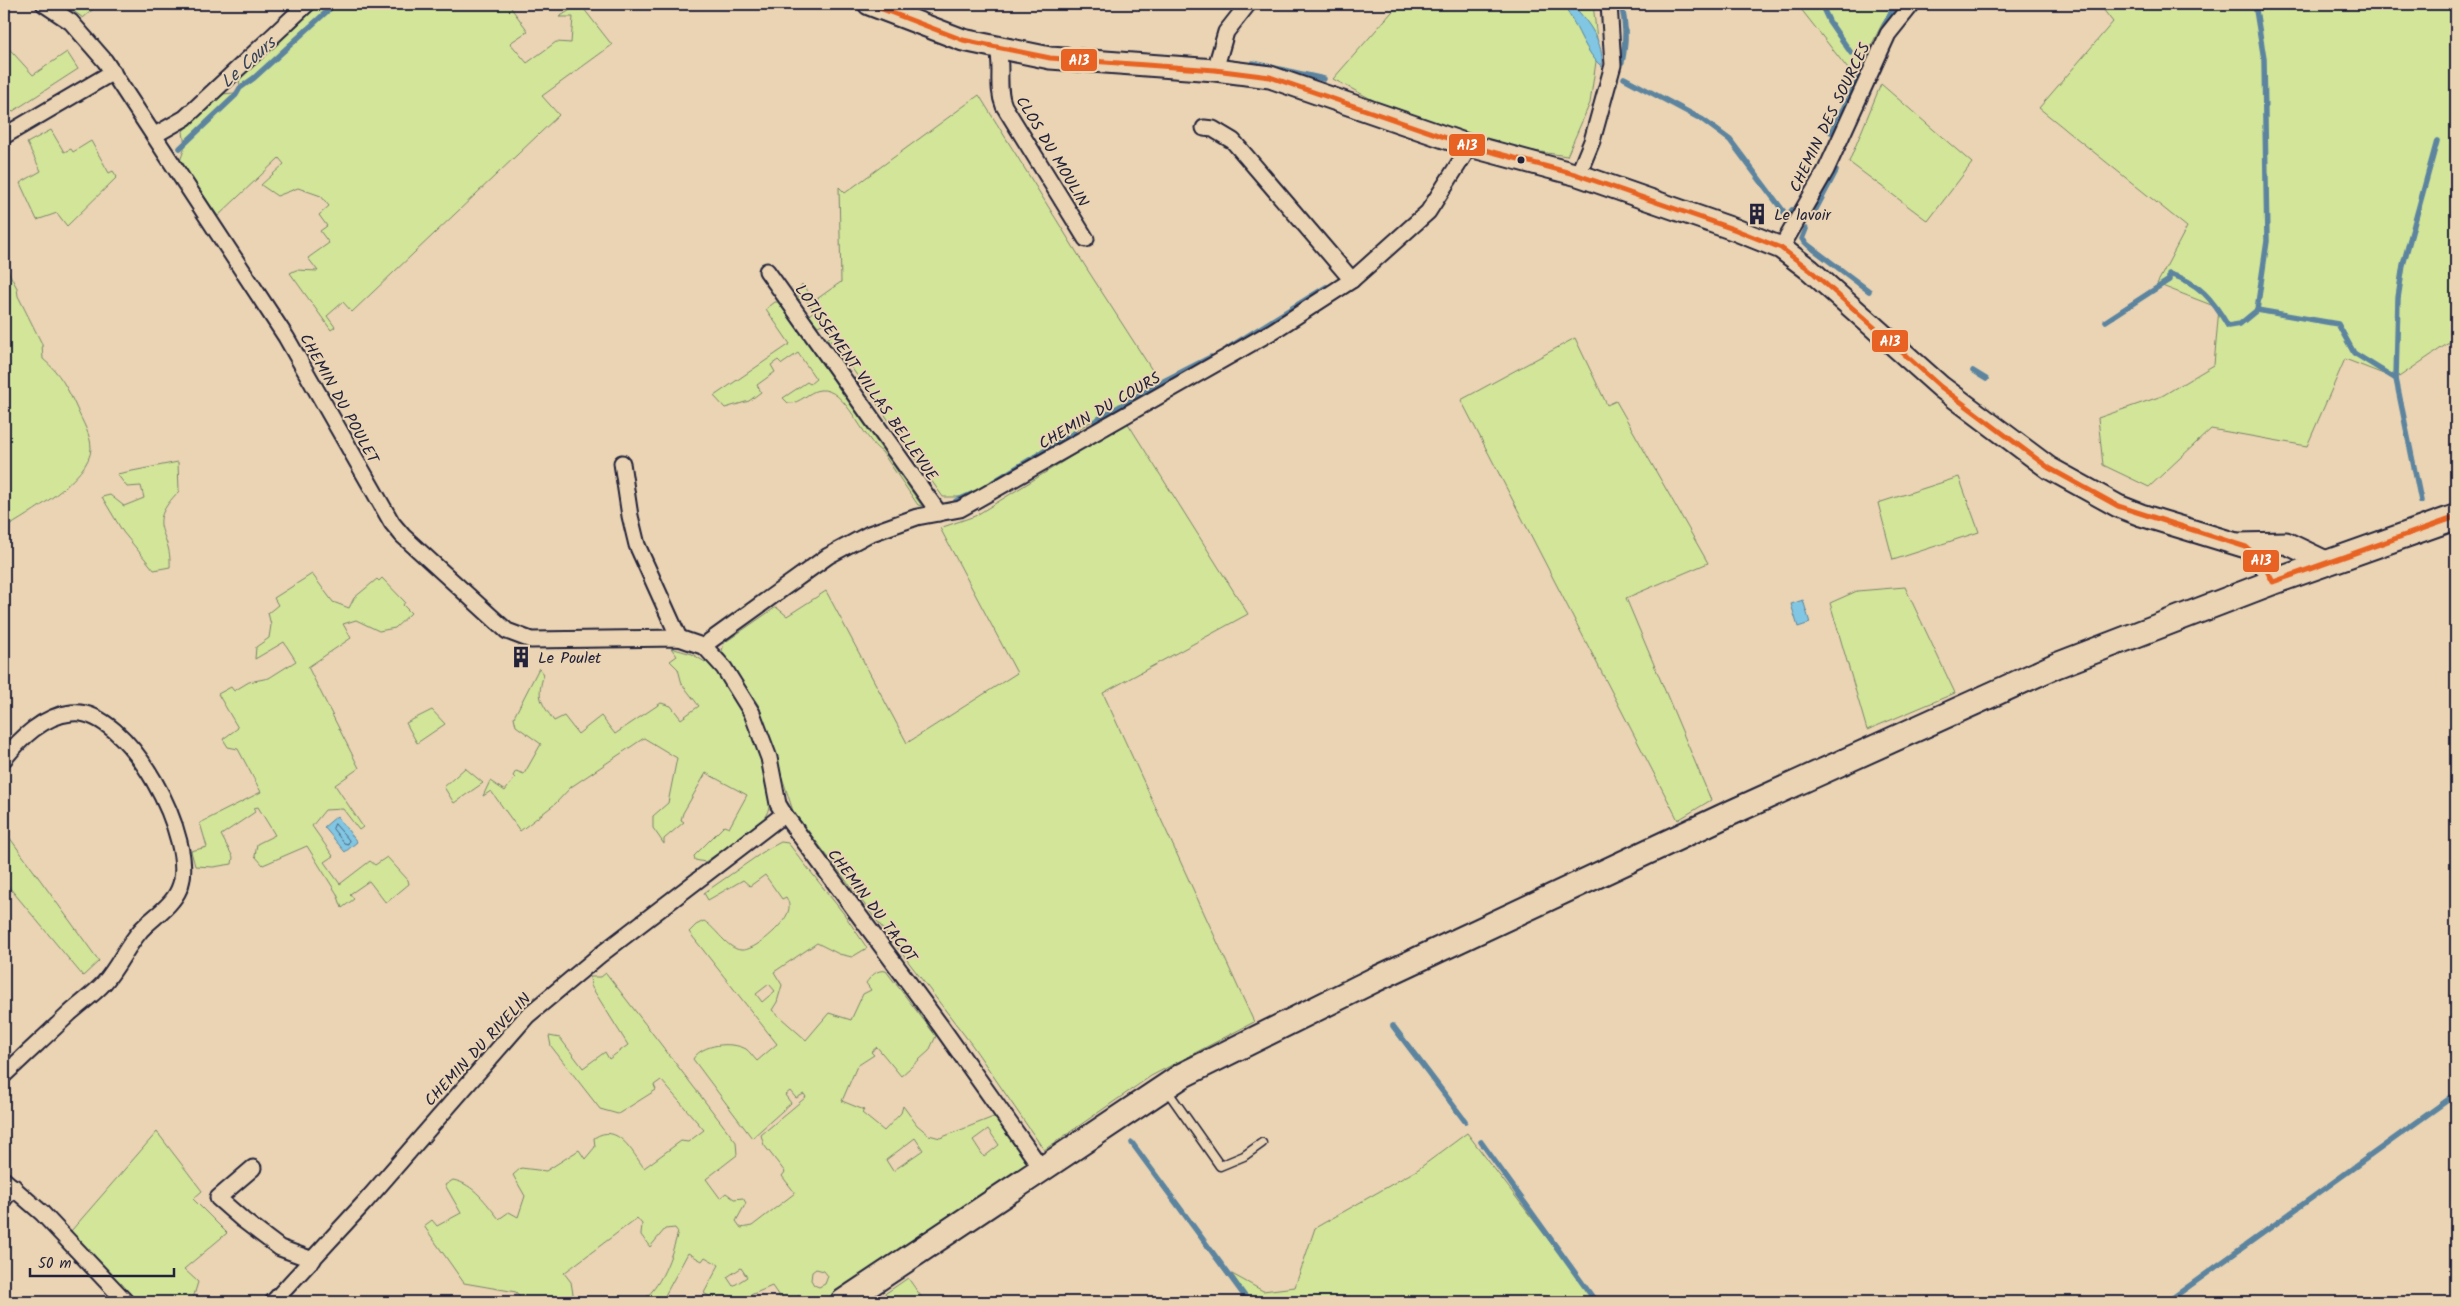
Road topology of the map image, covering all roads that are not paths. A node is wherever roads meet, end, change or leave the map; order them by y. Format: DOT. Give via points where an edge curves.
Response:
graph roads {
  1 [pos="44,4"];
  2 [pos="307,4"];
  3 [pos="869,4"];
  4 [pos="1248,4"];
  5 [pos="1609,4"];
  6 [pos="1912,4"];
  7 [pos="998,49"];
  8 [pos="1215,70"];
  9 [pos="113,72"];
  10 [pos="1204,128"];
  11 [pos="155,135"];
  12 [pos="4,136"];
  13 [pos="1470,146"];
  14 [pos="1578,175"];
  15 [pos="1086,239"];
  16 [pos="1781,248"];
  17 [pos="768,271"];
  18 [pos="1352,280"];
  19 [pos="622,463"];
  20 [pos="939,513"];
  21 [pos="2456,517"];
  22 [pos="2238,544"];
  23 [pos="2328,563"];
  24 [pos="2273,582"];
  25 [pos="679,638"];
  26 [pos="705,647"];
  27 [pos="4,759"];
  28 [pos="784,814"];
  29 [pos="4,1075"];
  30 [pos="1165,1087"];
  31 [pos="1262,1143"];
  32 [pos="253,1168"];
  33 [pos="1042,1169"];
  34 [pos="9,1184"];
  35 [pos="4,1199"];
  36 [pos="313,1260"];
  37 [pos="126,1302"];
  38 [pos="273,1302"];
  39 [pos="843,1302"];
  1 -- 9 [label="street, CHEMIN DU POULET" via="78,29"];
  2 -- 11 [label="street" via="185,118"];
  3 -- 7 [label="street" via="963,40"];
  4 -- 8 [label="street" via="1226,32"];
  5 -- 14 [label="street" via="1613,65 1592,141"];
  6 -- 16 [label="street, CHEMIN DES SOURCES" via="1888,34 1826,170"];
  7 -- 8 [label="street" via="1050,58"];
  7 -- 15 [label="street, CLOS DU MOULIN" via="999,94 1004,106"];
  8 -- 13 [label="street" via="1270,77"];
  9 -- 11 [label="street, CHEMIN DU POULET"];
  9 -- 12 [label="street"];
  10 -- 18 [label="street" via="1213,129 1233,140"];
  11 -- 25 [label="street, CHEMIN DU POULET" via="286,337 378,501 403,536 507,631 521,638"];
  13 -- 14 [label="street"];
  13 -- 18 [label="street, CHEMIN DU COURS" via="1428,212"];
  14 -- 16 [label="street"];
  16 -- 22 [label="street" via="1941,387 2049,468 2118,506"];
  17 -- 20 [label="street, LOTISSEMENT VILLAS BELLEVUE"];
  18 -- 20 [label="street, CHEMIN DU COURS" via="1273,331 1070,448 960,509"];
  19 -- 25 [label="street" via="637,545"];
  20 -- 26 [label="street, CHEMIN DU COURS" via="869,534 828,556"];
  21 -- 23 [label="main road"];
  22 -- 23 [label="street" via="2286,543"];
  22 -- 24 [label="street" via="2260,558"];
  23 -- 24 [label="main road"];
  24 -- 30 [label="main road" via="2055,666 1724,816 1374,980"];
  25 -- 26 [label="street, CHEMIN DU POULET"];
  26 -- 28 [label="street, CHEMIN DU TACOT" via="724,668 752,714 769,758 778,804"];
  27 -- 29 [label="street" via="31,731 72,712 108,725 131,746 156,783 176,832 183,872 180,889 140,932 103,984"];
  28 -- 33 [label="street, CHEMIN DU TACOT"];
  28 -- 36 [label="street, CHEMIN DU RIVELIN" via="600,955 525,1018"];
  30 -- 31 [label="lane" via="1220,1166 1244,1156"];
  30 -- 33 [label="main road"];
  32 -- 36 [label="street" via="218,1198 280,1248"];
  33 -- 39 [label="main road"];
  34 -- 35 [label="street"];
  34 -- 37 [label="street" via="42,1213"];
  36 -- 38 [label="street, CHEMIN DU RIVELIN"];
}
